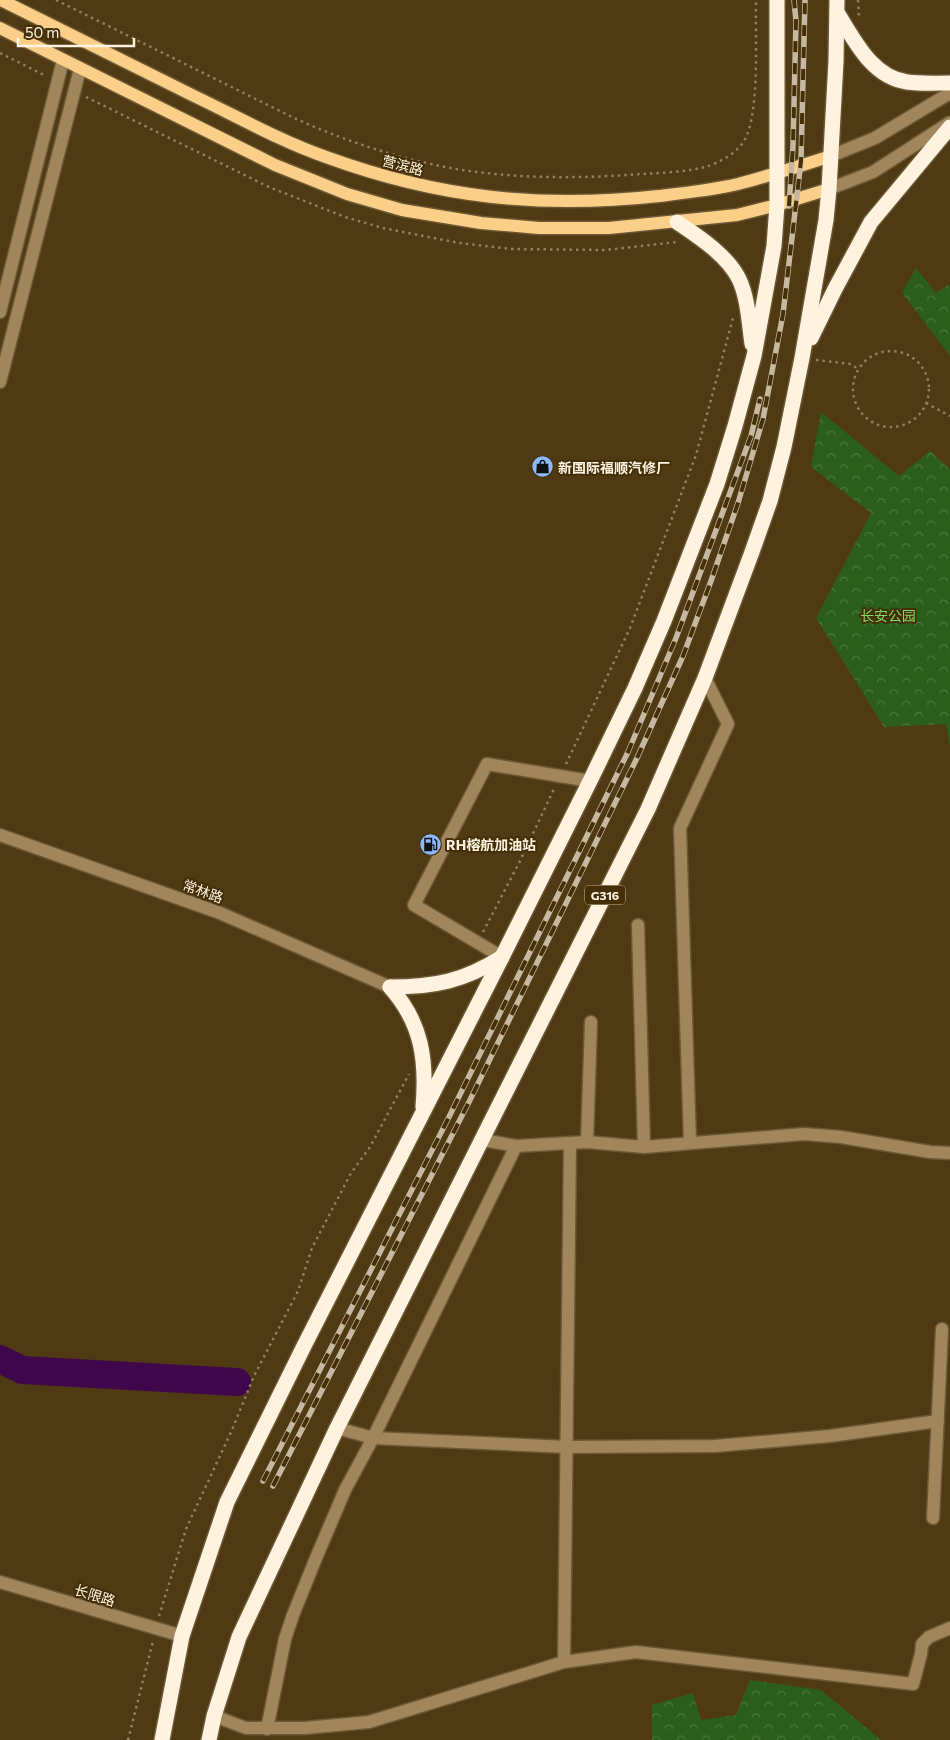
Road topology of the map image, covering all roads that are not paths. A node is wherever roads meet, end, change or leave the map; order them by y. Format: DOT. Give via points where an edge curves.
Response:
graph roads {
  1 [pos="1,0"];
  2 [pos="777,0"];
  3 [pos="837,7"];
  4 [pos="0,28"];
  5 [pos="64,60"];
  6 [pos="80,69"];
  7 [pos="950,83"];
  8 [pos="950,93"];
  9 [pos="950,123"];
  10 [pos="950,127"];
  11 [pos="830,156"];
  12 [pos="777,173"];
  13 [pos="830,189"];
  14 [pos="777,205"];
  15 [pos="677,222"];
  16 [pos="0,312"];
  17 [pos="754,356"];
  18 [pos="802,358"];
  19 [pos="0,382"];
  20 [pos="705,678"];
  21 [pos="590,781"];
  22 [pos="0,835"];
  23 [pos="638,926"];
  24 [pos="502,957"];
  25 [pos="390,987"];
  26 [pos="591,1022"];
  27 [pos="423,1114"];
  28 [pos="483,1140"];
  29 [pos="587,1142"];
  30 [pos="690,1143"];
  31 [pos="570,1144"];
  32 [pos="516,1146"];
  33 [pos="644,1147"];
  34 [pos="950,1153"];
  35 [pos="942,1329"];
  36 [pos="938,1421"];
  37 [pos="336,1428"];
  38 [pos="373,1438"];
  39 [pos="567,1446"];
  40 [pos="933,1518"];
  41 [pos="0,1582"];
  42 [pos="950,1628"];
  43 [pos="182,1636"];
  44 [pos="564,1662"];
  45 [pos="214,1716"];
  46 [pos="267,1728"];
  47 [pos="162,1740"];
  48 [pos="209,1740"];
  1 -- 12 [label="main road, 营滨路" via="284,140 347,165 411,184 483,197 573,202 677,194"];
  2 -- 12 [label="highway"];
  3 -- 7 [label="highway" via="860,50 885,73 905,82"];
  3 -- 11 [label="highway, G316"];
  4 -- 5 [label="main road"];
  5 -- 6 [label="main road"];
  5 -- 16 [label="street"];
  6 -- 15 [label="main road" via="284,169 347,194 402,210 481,223 539,228 609,228"];
  6 -- 19 [label="street"];
  8 -- 11 [label="street" via="875,138"];
  9 -- 13 [label="street" via="873,172"];
  10 -- 18 [label="highway" via="872,222 835,288"];
  11 -- 12 [label="main road, 营滨路"];
  11 -- 13 [label="highway, G316"];
  12 -- 14 [label="highway"];
  13 -- 14 [label="main road"];
  13 -- 18 [label="highway, G316"];
  14 -- 15 [label="main road" via="737,215"];
  14 -- 17 [label="highway" via="774,246"];
  15 -- 17 [label="highway" via="727,262 739,279"];
  17 -- 21 [label="highway" via="717,484 664,621"];
  18 -- 20 [label="highway, G316" via="770,501"];
  20 -- 28 [label="highway, G316" via="648,809"];
  20 -- 30 [label="street" via="728,724 680,828"];
  21 -- 24 [label="highway"];
  21 -- 24 [label="street" via="487,764 414,904"];
  22 -- 25 [label="street, 常林路" via="220,914"];
  23 -- 33 [label="street"];
  24 -- 25 [label="highway" via="482,970 443,983"];
  24 -- 27 [label="highway"];
  25 -- 27 [label="highway" via="409,1013 421,1042 425,1062"];
  26 -- 29 [label="street"];
  27 -- 43 [label="highway" via="227,1502"];
  28 -- 32 [label="street"];
  28 -- 37 [label="highway, G316"];
  29 -- 31 [label="street"];
  29 -- 33 [label="street"];
  30 -- 33 [label="street"];
  30 -- 34 [label="street" via="804,1134"];
  31 -- 32 [label="street"];
  31 -- 39 [label="street"];
  32 -- 38 [label="street"];
  35 -- 36 [label="street"];
  36 -- 39 [label="street" via="830,1436 715,1446"];
  36 -- 40 [label="street"];
  37 -- 38 [label="street"];
  37 -- 45 [label="highway, G316" via="239,1636"];
  38 -- 39 [label="street"];
  38 -- 46 [label="street" via="345,1490 293,1615 279,1664"];
  39 -- 44 [label="street"];
  41 -- 43 [label="street, 长限路"];
  42 -- 44 [label="street" via="929,1637 922,1644 913,1684 636,1652"];
  43 -- 47 [label="highway"];
  44 -- 46 [label="street" via="369,1722"];
  45 -- 46 [label="street" via="246,1728"];
  45 -- 48 [label="highway, G316"];
}
